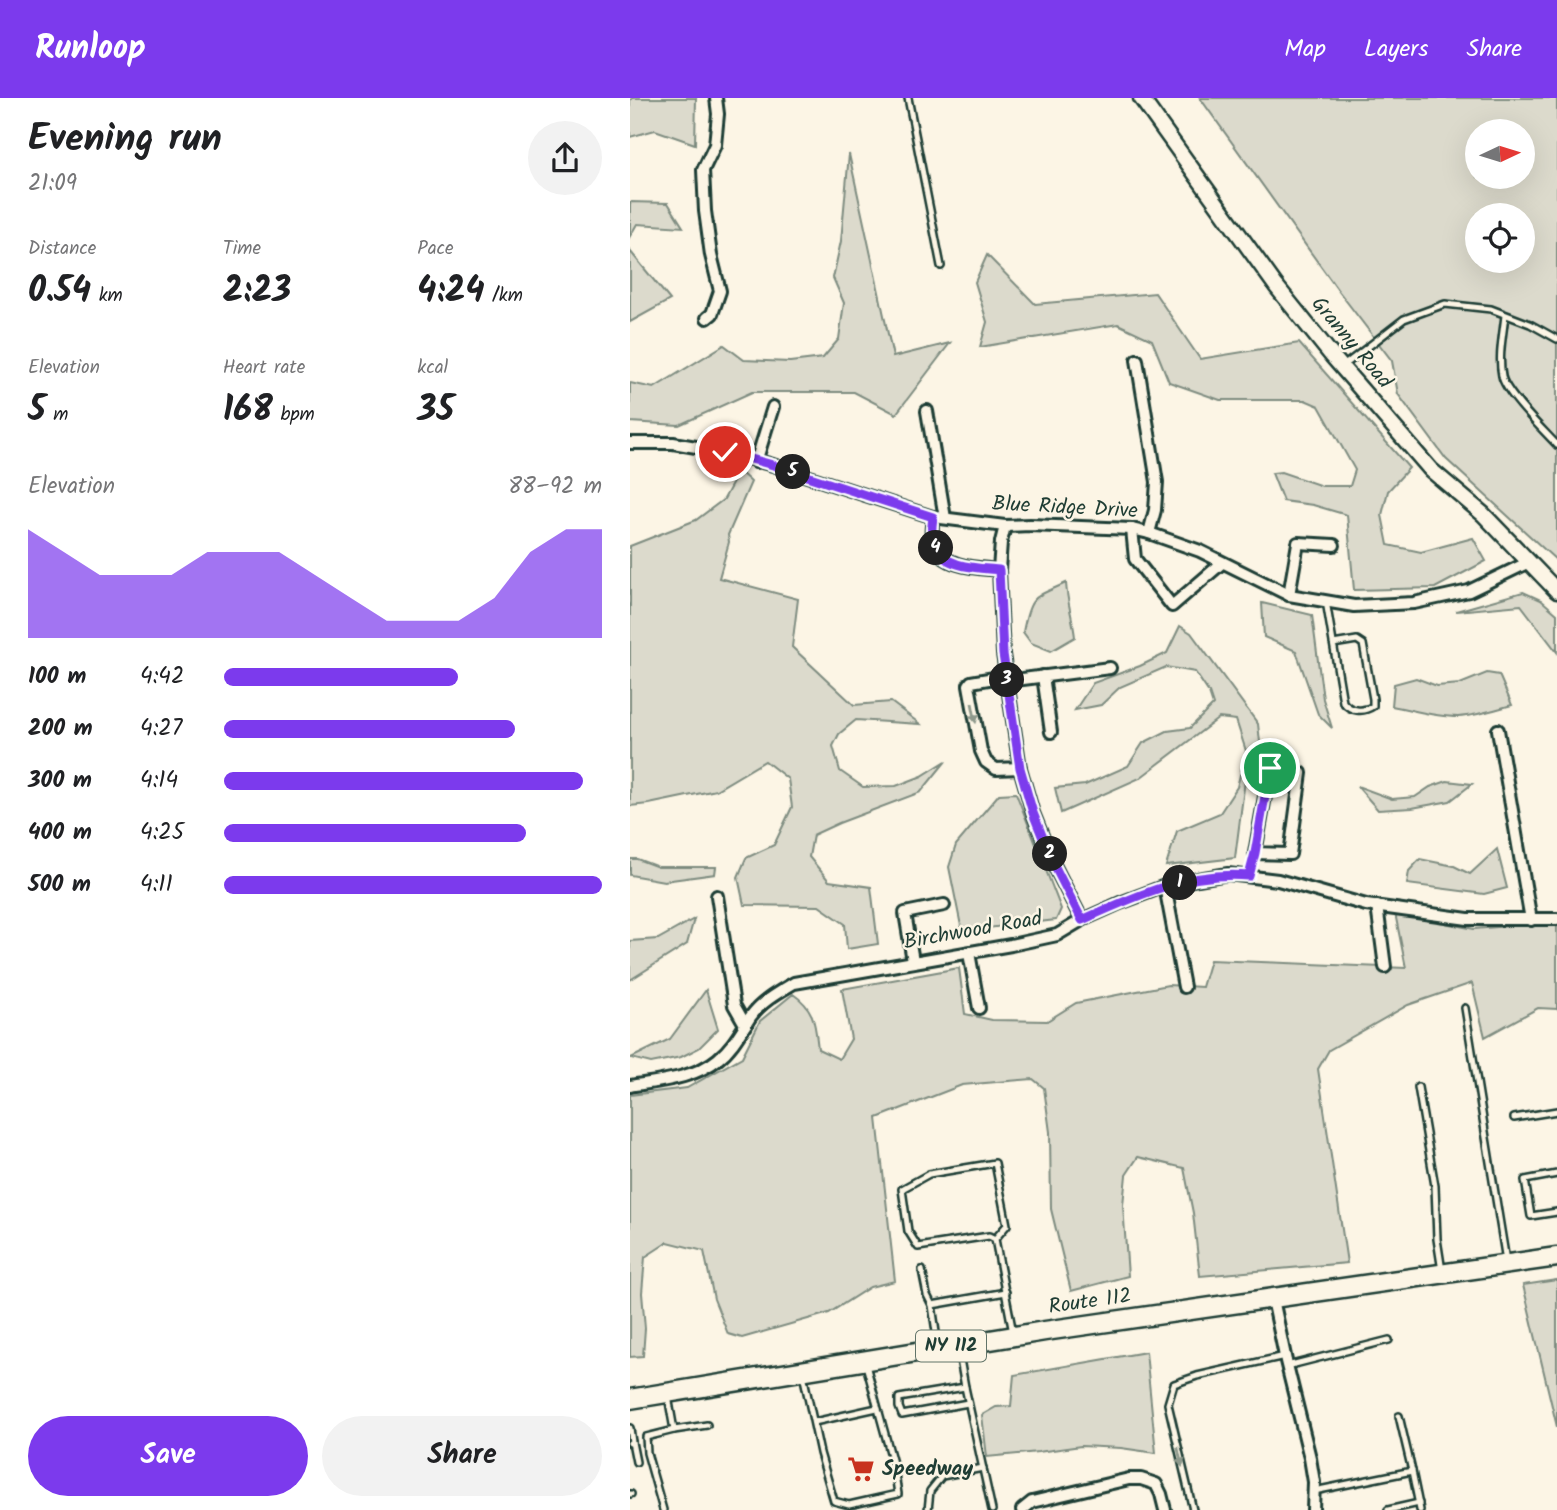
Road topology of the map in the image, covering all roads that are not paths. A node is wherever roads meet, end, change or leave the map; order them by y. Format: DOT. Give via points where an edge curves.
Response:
graph roads {
  1 [pos="716,98"];
  2 [pos="908,98"];
  3 [pos="1140,98"];
  4 [pos="941,265"];
  5 [pos="1505,315"];
  6 [pos="707,318"];
  7 [pos="1557,339"];
  8 [pos="1137,360"];
  9 [pos="1342,367"];
  10 [pos="773,407"];
  11 [pos="927,411"];
  12 [pos="630,443"];
  13 [pos="1557,445"];
  14 [pos="756,462"];
  15 [pos="939,517"];
  16 [pos="1005,526"];
  17 [pos="1132,529"];
  18 [pos="1149,533"];
  19 [pos="1334,545"];
  20 [pos="1222,562"];
  21 [pos="1529,562"];
  22 [pos="999,570"];
  23 [pos="1557,591"];
  24 [pos="1289,595"];
  25 [pos="1326,601"];
  26 [pos="1333,644"];
  27 [pos="1110,668"];
  28 [pos="1043,676"];
  29 [pos="1007,678"];
  30 [pos="1498,730"];
  31 [pos="1051,732"];
  32 [pos="1020,768"];
  33 [pos="1255,853"];
  34 [pos="1249,876"];
  35 [pos="1166,887"];
  36 [pos="717,896"];
  37 [pos="944,905"];
  38 [pos="1377,906"];
  39 [pos="1557,919"];
  40 [pos="1082,920"];
  41 [pos="1531,920"];
  42 [pos="969,953"];
  43 [pos="913,961"];
  44 [pos="1385,967"];
  45 [pos="1184,987"];
  46 [pos="979,1008"];
  47 [pos="1465,1009"];
  48 [pos="746,1026"];
  49 [pos="630,1086"];
  50 [pos="1418,1087"];
  51 [pos="1557,1111"];
  52 [pos="1514,1118"];
  53 [pos="1557,1174"];
  54 [pos="1557,1212"];
  55 [pos="996,1239"];
  56 [pos="1557,1257"];
  57 [pos="1506,1265"];
  58 [pos="922,1270"];
  59 [pos="1443,1274"];
  60 [pos="1006,1292"];
  61 [pos="1273,1298"];
  62 [pos="932,1305"];
  63 [pos="1014,1336"];
  64 [pos="1389,1340"];
  65 [pos="958,1345"];
  66 [pos="938,1349"];
  67 [pos="865,1360"];
  68 [pos="1286,1361"];
  69 [pos="802,1371"];
  70 [pos="965,1387"];
  71 [pos="667,1393"];
  72 [pos="630,1399"];
  73 [pos="968,1404"];
  74 [pos="877,1408"];
  75 [pos="1399,1416"];
  76 [pos="814,1422"];
  77 [pos="707,1425"];
  78 [pos="630,1428"];
  79 [pos="674,1430"];
  80 [pos="631,1443"];
  81 [pos="636,1462"];
  82 [pos="983,1468"];
  83 [pos="1412,1471"];
  84 [pos="1313,1492"];
  85 [pos="1420,1507"];
  86 [pos="663,1510"];
  87 [pos="928,1510"];
  88 [pos="992,1510"];
  89 [pos="1022,1510"];
  90 [pos="1165,1510"];
  91 [pos="1193,1510"];
  92 [pos="1313,1510"];
  93 [pos="1388,1510"];
  1 -- 6 [label="street" via="715,145 703,170 711,255 720,291"];
  2 -- 4 [label="lane"];
  3 -- 9 [label="street, Granny Road" via="1276,286"];
  5 -- 7 [label="lane"];
  5 -- 9 [label="lane" via="1445,304 1404,319"];
  5 -- 13 [label="lane" via="1502,379"];
  8 -- 18 [label="street" via="1157,482"];
  9 -- 21 [label="street, Granny Road" via="1431,470 1483,514"];
  10 -- 14 [label="street"];
  11 -- 15 [label="street"];
  12 -- 14 [label="street, Blue Ridge Drive" via="673,443"];
  14 -- 15 [label="street, Blue Ridge Drive"];
  15 -- 16 [label="street, Blue Ridge Drive"];
  15 -- 22 [label="street" via="932,532 934,546 943,556 967,566"];
  16 -- 17 [label="street, Blue Ridge Drive"];
  16 -- 22 [label="street"];
  17 -- 18 [label="street, Blue Ridge Drive"];
  17 -- 20 [label="street" via="1135,559 1172,606"];
  18 -- 20 [label="street, Blue Ridge Drive"];
  19 -- 24 [label="street" via="1298,543"];
  20 -- 24 [label="street, Blue Ridge Drive"];
  21 -- 23 [label="street, Granny Road"];
  21 -- 25 [label="street, Blue Ridge Drive" via="1469,591 1414,603 1354,606"];
  22 -- 29 [label="street"];
  24 -- 25 [label="street, Blue Ridge Drive"];
  25 -- 26 [label="lane"];
  26 -- 26 [label="lane" via="1343,702 1354,710 1369,709 1373,699 1363,644 1357,640"];
  27 -- 28 [label="street"];
  28 -- 29 [label="street"];
  28 -- 31 [label="street"];
  29 -- 32 [label="street"];
  29 -- 32 [label="street, one-way" via="969,685 986,762 996,769"];
  30 -- 41 [label="street"];
  32 -- 40 [label="street" via="1053,863"];
  33 -- 33 [label="street" via="1290,854 1301,773 1270,768"];
  33 -- 34 [label="street"];
  34 -- 35 [label="street, Birchwood Road" via="1228,874"];
  34 -- 38 [label="street, Birchwood Road"];
  35 -- 40 [label="street, Birchwood Road"];
  35 -- 45 [label="street"];
  36 -- 48 [label="street" via="734,1005"];
  37 -- 43 [label="street" via="905,913"];
  38 -- 41 [label="street, Birchwood Road" via="1468,919"];
  38 -- 44 [label="street"];
  39 -- 41 [label="street, Birchwood Road"];
  40 -- 42 [label="street, Birchwood Road" via="1057,935"];
  42 -- 43 [label="street, Birchwood Road"];
  42 -- 46 [label="street"];
  43 -- 48 [label="street, Birchwood Road" via="794,983 765,1002"];
  47 -- 57 [label="lane"];
  48 -- 49 [label="street, Birchwood Road" via="731,1047 700,1070"];
  50 -- 59 [label="lane" via="1435,1186"];
  51 -- 52 [label="lane"];
  53 -- 54 [label="lane" via="1525,1180 1531,1216"];
  55 -- 55 [label="lane" via="1007,1225 995,1163 929,1174 902,1189 908,1231 918,1247 989,1236"];
  55 -- 60 [label="lane"];
  56 -- 57 [label="main road, Route 112 / NY 112"];
  57 -- 59 [label="main road, Route 112 / NY 112"];
  58 -- 62 [label="lane"];
  59 -- 61 [label="main road, Route 112 / NY 112"];
  60 -- 62 [label="lane"];
  60 -- 63 [label="lane"];
  61 -- 63 [label="main road, Route 112 / NY 112"];
  61 -- 68 [label="street"];
  62 -- 66 [label="lane"];
  63 -- 65 [label="main road, Route 112 / NY 112"];
  64 -- 68 [label="lane"];
  65 -- 66 [label="main road, Route 112 / NY 112"];
  65 -- 70 [label="lane"];
  66 -- 67 [label="main road, Route 112 / NY 112"];
  67 -- 69 [label="main road, Route 112 / NY 112"];
  67 -- 74 [label="lane"];
  68 -- 84 [label="street" via="1310,1458"];
  68 -- 91 [label="lane, one-way" via="1174,1384 1168,1404"];
  69 -- 71 [label="main road, Route 112 / NY 112"];
  69 -- 76 [label="lane"];
  70 -- 73 [label="lane"];
  70 -- 73 [label="lane" via="899,1398 899,1407 902,1415"];
  71 -- 72 [label="main road, Route 112 / NY 112"];
  71 -- 79 [label="lane"];
  73 -- 82 [label="lane"];
  74 -- 76 [label="lane"];
  74 -- 76 [label="lane" via="898,1494 849,1505 834,1500"];
  75 -- 83 [label="lane"];
  77 -- 79 [label="lane"];
  78 -- 80 [label="lane"];
  79 -- 86 [label="lane" via="646,1437"];
  80 -- 81 [label="lane"];
  82 -- 87 [label="lane" via="942,1476 930,1491"];
  82 -- 88 [label="lane"];
  83 -- 84 [label="lane"];
  83 -- 85 [label="lane"];
  84 -- 92 [label="street"];
  85 -- 93 [label="lane"];
  89 -- 90 [label="street" via="1032,1502 1141,1479 1156,1484"];
}
